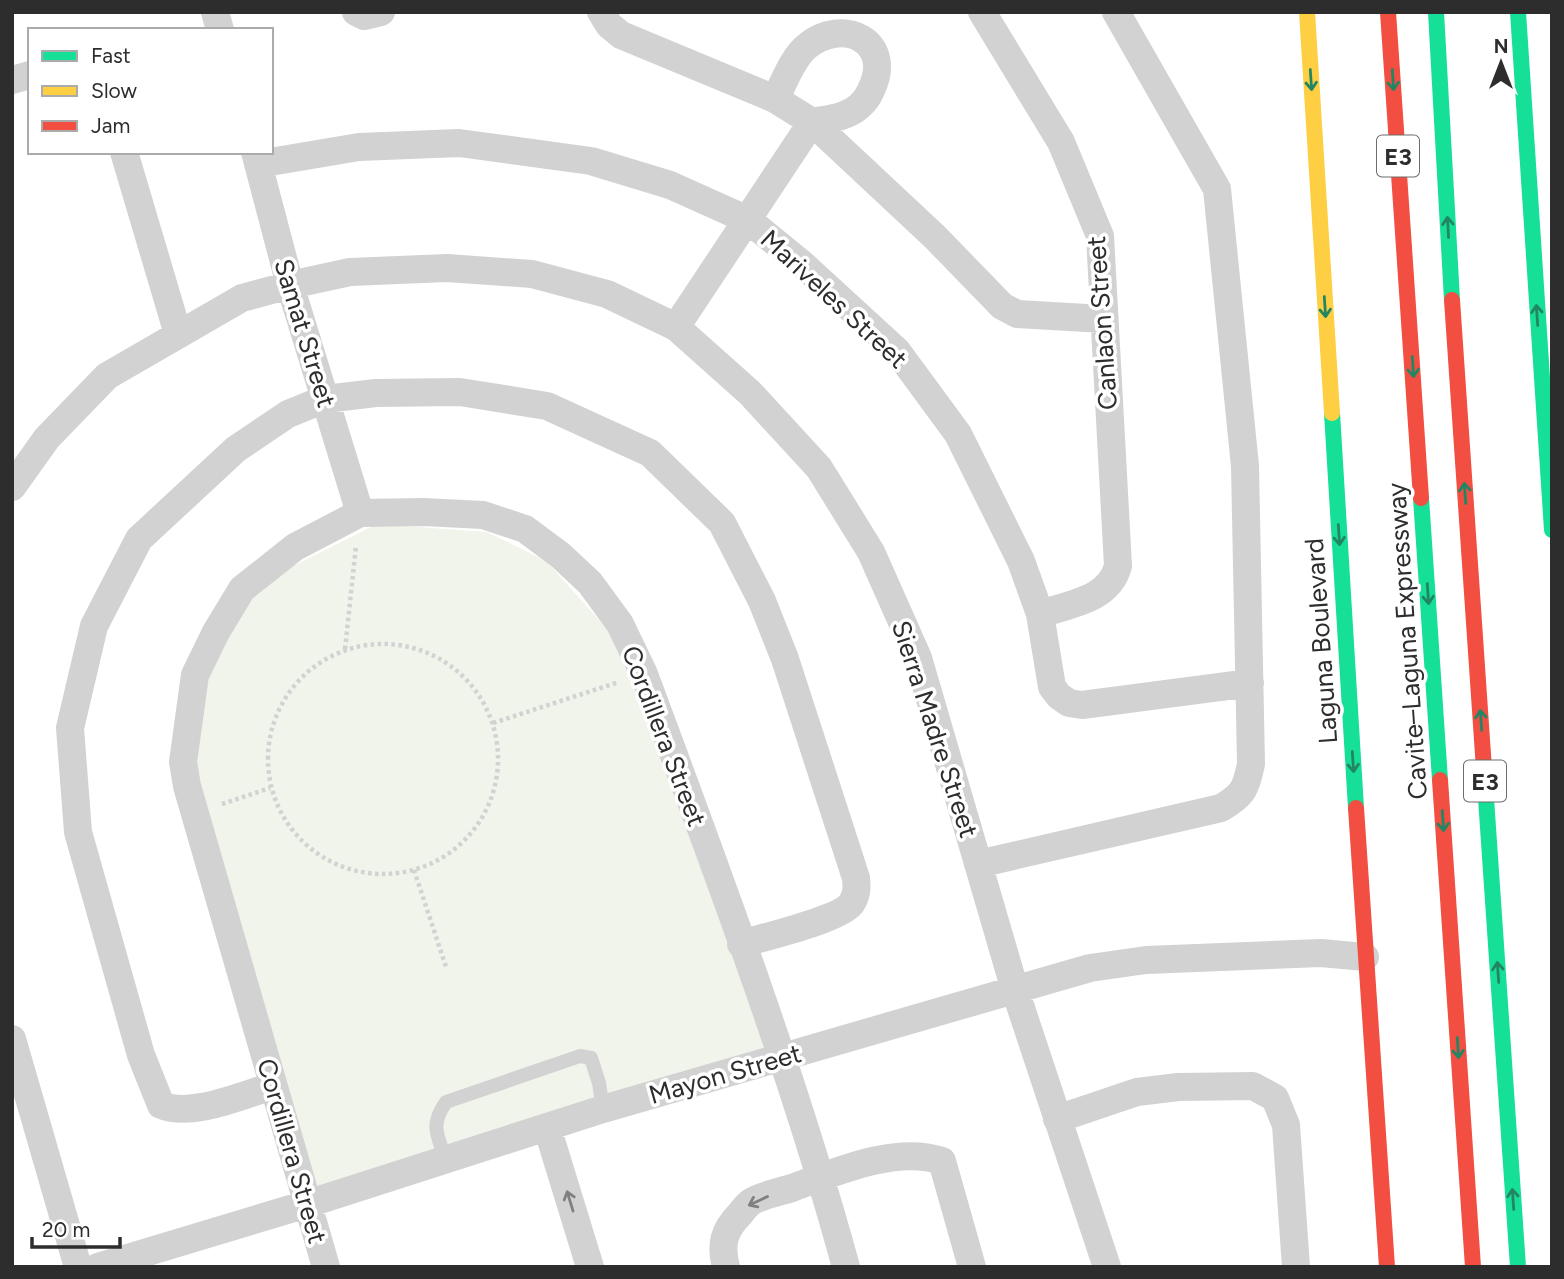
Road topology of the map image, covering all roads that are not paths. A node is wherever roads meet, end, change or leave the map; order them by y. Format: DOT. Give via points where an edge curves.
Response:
graph roads {
  1 [pos="356,12"];
  2 [pos="381,12"];
  3 [pos="601,12"];
  4 [pos="982,12"];
  5 [pos="1116,12"];
  6 [pos="1307,12"];
  7 [pos="1388,12"];
  8 [pos="1436,12"];
  9 [pos="1518,12"];
  10 [pos="775,99"];
  11 [pos="812,122"];
  12 [pos="125,154"];
  13 [pos="256,158"];
  14 [pos="748,220"];
  15 [pos="290,285"];
  16 [pos="1104,319"];
  17 [pos="676,327"];
  18 [pos="178,334"];
  19 [pos="325,399"];
  20 [pos="12,486"];
  21 [pos="360,513"];
  22 [pos="1552,530"];
  23 [pos="1040,614"];
  24 [pos="1250,683"];
  25 [pos="978,864"];
  26 [pos="741,944"];
  27 [pos="1365,957"];
  28 [pos="1015,990"];
  29 [pos="12,1039"];
  30 [pos="782,1057"];
  31 [pos="273,1086"];
  32 [pos="603,1110"];
  33 [pos="1057,1119"];
  34 [pos="547,1126"];
  35 [pos="445,1158"];
  36 [pos="822,1177"];
  37 [pos="307,1204"];
  38 [pos="78,1267"];
  39 [pos="98,1267"];
  40 [pos="326,1267"];
  41 [pos="590,1267"];
  42 [pos="726,1267"];
  43 [pos="846,1267"];
  44 [pos="972,1267"];
  45 [pos="1107,1267"];
  46 [pos="1296,1267"];
  47 [pos="1387,1267"];
  48 [pos="1473,1267"];
  49 [pos="1518,1267"];
  1 -- 2 [label="street" via="364,16"];
  3 -- 10 [label="street" via="621,35"];
  4 -- 16 [label="street, Canlaon Street" via="1061,142 1100,236"];
  5 -- 24 [label="street" via="1217,189 1245,466"];
  6 -- 27 [label="main road, Laguna Boulevard, one-way"];
  7 -- 48 [label="main road, Cavite–Laguna Expressway / E3, one-way"];
  49 -- 8 [label="main road, E3, one-way"];
  22 -- 9 [label="main road, one-way"];
  10 -- 11 [label="street"];
  10 -- 11 [label="street" via="803,48 823,36 846,32 863,39 879,63 866,101 845,115"];
  11 -- 14 [label="street"];
  11 -- 16 [label="street" via="1002,306 1017,314"];
  12 -- 18 [label="street"];
  13 -- 14 [label="street, Mariveles Street" via="459,143 591,161 670,186"];
  13 -- 15 [label="street, Samat Street"];
  14 -- 17 [label="street"];
  14 -- 23 [label="street, Mariveles Street" via="905,361 958,434 1021,561"];
  15 -- 17 [label="street, Sierra Madre Street" via="351,272 392,270 447,268 532,274 607,295"];
  15 -- 18 [label="street, Sierra Madre Street" via="242,298"];
  15 -- 19 [label="street, Samat Street"];
  16 -- 23 [label="street, Canlaon Street" via="1118,566 1107,588"];
  17 -- 25 [label="street, Sierra Madre Street" via="750,393 819,468 871,552 918,658"];
  18 -- 20 [label="street, Sierra Madre Street" via="107,376 47,438"];
  19 -- 21 [label="street, Samat Street"];
  19 -- 26 [label="street" via="460,392 547,406 650,453 722,523 762,601 785,659 834,805 857,894 835,915"];
  19 -- 31 [label="street" via="289,414 236,449 139,539 94,626 70,728 78,832 141,1055 161,1105 188,1110"];
  21 -- 26 [label="street, Cordillera Street" via="482,515 524,529 590,583 620,624 644,674"];
  21 -- 31 [label="street, Cordillera Street" via="295,547 242,589 195,675 183,762"];
  23 -- 24 [label="street, Mariveles Street" via="1052,687 1069,703 1097,705"];
  24 -- 25 [label="street" via="1251,764 1246,786 1236,799 1221,808"];
  25 -- 28 [label="street, Sierra Madre Street"];
  26 -- 30 [label="street, Cordillera Street"];
  27 -- 28 [label="street, Mayon Street" via="1321,953 1146,960 1090,968"];
  27 -- 47 [label="main road, Laguna Boulevard"];
  28 -- 30 [label="street, Mayon Street"];
  28 -- 33 [label="street, Sierra Madre Street"];
  29 -- 38 [label="street"];
  30 -- 32 [label="street, Mayon Street"];
  30 -- 36 [label="street, Cordillera Street"];
  31 -- 37 [label="street, Cordillera Street"];
  32 -- 34 [label="street, Mayon Street"];
  32 -- 35 [label="lane" via="591,1058 580,1056 446,1102 436,1116"];
  33 -- 45 [label="street, Sierra Madre Street"];
  33 -- 46 [label="street" via="1137,1092 1178,1087 1253,1086 1275,1098 1286,1125"];
  34 -- 35 [label="street, Mayon Street"];
  41 -- 34 [label="street, one-way"];
  35 -- 37 [label="street, Mayon Street"];
  36 -- 42 [label="street, one-way" via="751,1202 726,1228 722,1255"];
  36 -- 43 [label="street, Cordillera Street"];
  36 -- 44 [label="street" via="894,1157 927,1156 942,1161"];
  37 -- 39 [label="street, Mayon Street"];
  37 -- 40 [label="street, Cordillera Street"];
}
